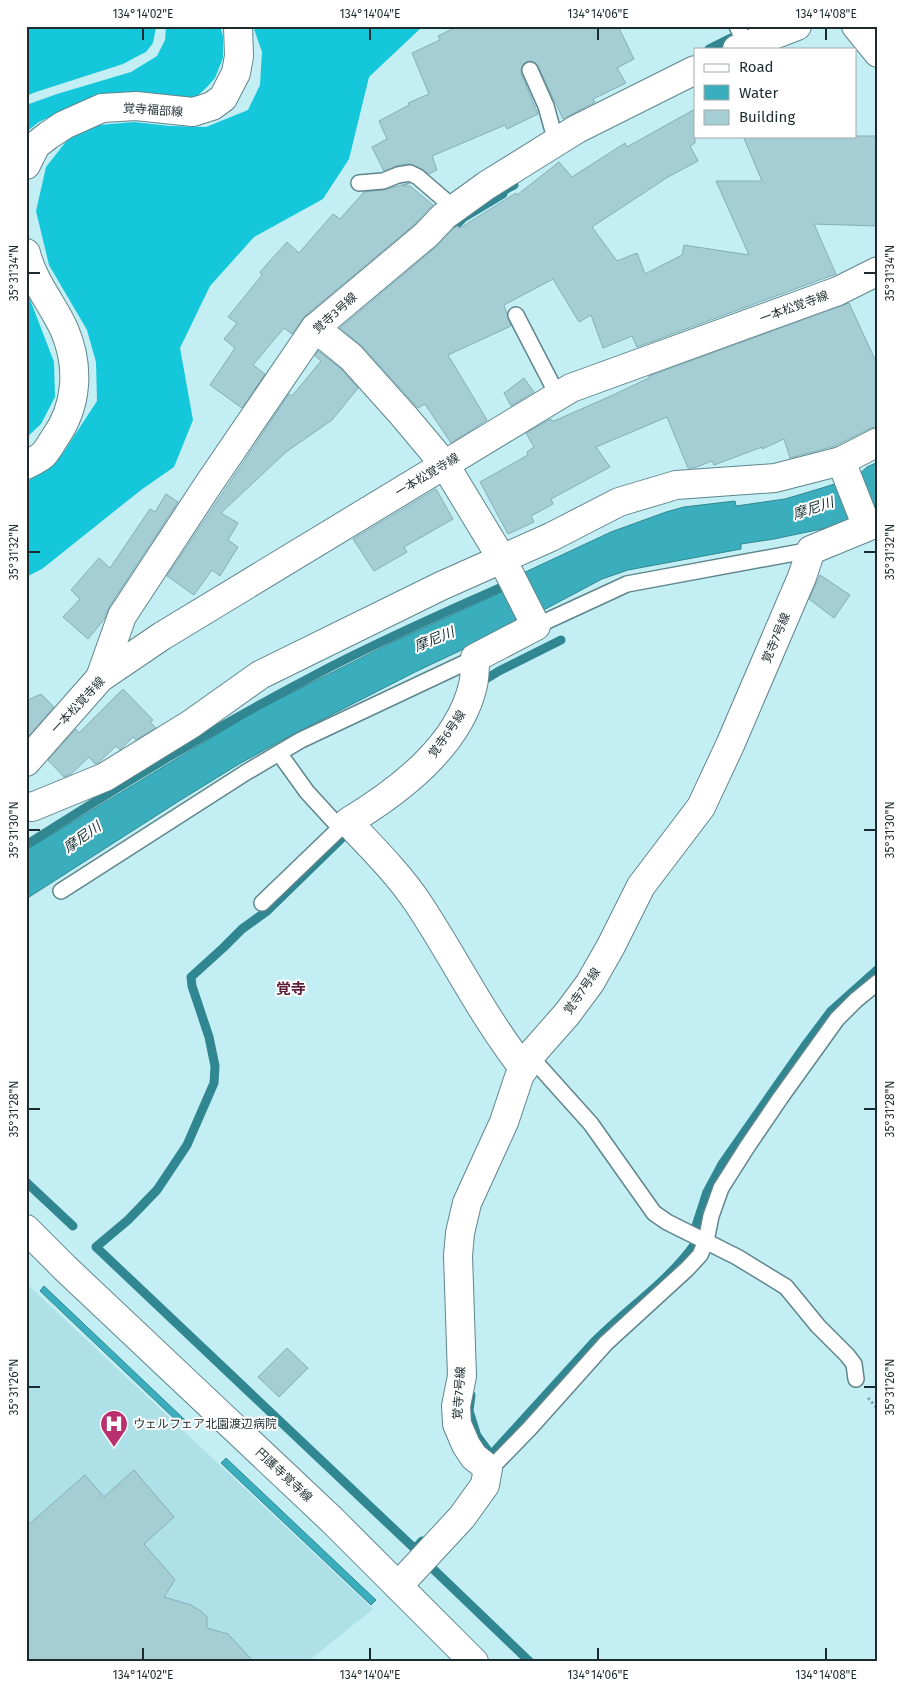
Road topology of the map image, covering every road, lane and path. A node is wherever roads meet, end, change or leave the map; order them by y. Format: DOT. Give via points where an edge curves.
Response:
graph roads {
  1 [pos="238,26"];
  2 [pos="797,26"];
  3 [pos="856,26"];
  4 [pos="740,40"];
  5 [pos="878,53"];
  6 [pos="530,70"];
  7 [pos="694,70"];
  8 [pos="556,142"];
  9 [pos="26,164"];
  10 [pos="359,183"];
  11 [pos="454,208"];
  12 [pos="26,253"];
  13 [pos="878,271"];
  14 [pos="516,315"];
  15 [pos="315,328"];
  16 [pos="558,396"];
  17 [pos="878,442"];
  18 [pos="445,464"];
  19 [pos="26,465"];
  20 [pos="844,467"];
  21 [pos="872,527"];
  22 [pos="811,550"];
  23 [pos="504,565"];
  24 [pos="534,622"];
  25 [pos="475,658"];
  26 [pos="100,678"];
  27 [pos="279,753"];
  28 [pos="26,762"];
  29 [pos="26,806"];
  30 [pos="344,825"];
  31 [pos="61,891"];
  32 [pos="262,903"];
  33 [pos="878,982"];
  34 [pos="527,1062"];
  35 [pos="26,1229"];
  36 [pos="706,1241"];
  37 [pos="856,1379"];
  38 [pos="488,1468"];
  39 [pos="398,1586"];
  40 [pos="474,1662"];
  1 -- 9 [label="street, 覚寺福部線" via="236,73 223,98 212,106 193,112 136,106 102,108 49,135 36,145"];
  2 -- 4 [label="street"];
  3 -- 5 [label="street"];
  6 -- 8 [label="lane" via="546,106"];
  7 -- 8 [label="street, 覚寺3号線"];
  8 -- 11 [label="street, 覚寺3号線"];
  10 -- 11 [label="lane" via="383,181 410,173"];
  11 -- 15 [label="street, 覚寺3号線"];
  12 -- 19 [label="street" via="30,268 64,330 74,362 73,402 44,454"];
  13 -- 16 [label="street, 一本松覚寺線" via="838,290 571,388"];
  14 -- 16 [label="lane"];
  15 -- 18 [label="street" via="350,357"];
  15 -- 26 [label="street, 覚寺3号線" via="122,616"];
  16 -- 18 [label="street, 一本松覚寺線"];
  17 -- 20 [label="street"];
  18 -- 23 [label="street"];
  18 -- 26 [label="street, 一本松覚寺線" via="162,636"];
  20 -- 21 [label="street"];
  20 -- 23 [label="street" via="775,478 666,487 619,502"];
  21 -- 22 [label="street"];
  22 -- 24 [label="lane" via="627,584"];
  22 -- 34 [label="street, 覚寺7号線" via="701,807 641,886 590,983"];
  23 -- 24 [label="street"];
  23 -- 29 [label="street" via="441,586 260,675 192,724 105,778"];
  24 -- 25 [label="street"];
  25 -- 27 [label="lane"];
  25 -- 30 [label="street, 覚寺6号線" via="474,684 465,709 444,744 421,770 375,806"];
  26 -- 28 [label="street, 一本松覚寺線"];
  27 -- 30 [label="lane" via="307,792"];
  27 -- 31 [label="lane"];
  30 -- 32 [label="lane"];
  30 -- 34 [label="street" via="386,863 417,901 503,1040"];
  33 -- 36 [label="lane" via="837,1019 747,1147 721,1188"];
  34 -- 36 [label="lane" via="591,1124 654,1213"];
  34 -- 38 [label="street, 覚寺7号線" via="467,1203 460,1233 462,1376 456,1406 457,1424 474,1457"];
  35 -- 39 [label="street, 円護寺覚寺線"];
  36 -- 37 [label="lane" via="786,1287 854,1364"];
  36 -- 38 [label="lane" via="700,1255 688,1269 606,1343 530,1428 496,1464"];
  38 -- 39 [label="street" via="485,1485 462,1517"];
  39 -- 40 [label="street, 円護寺覚寺線"];
}
